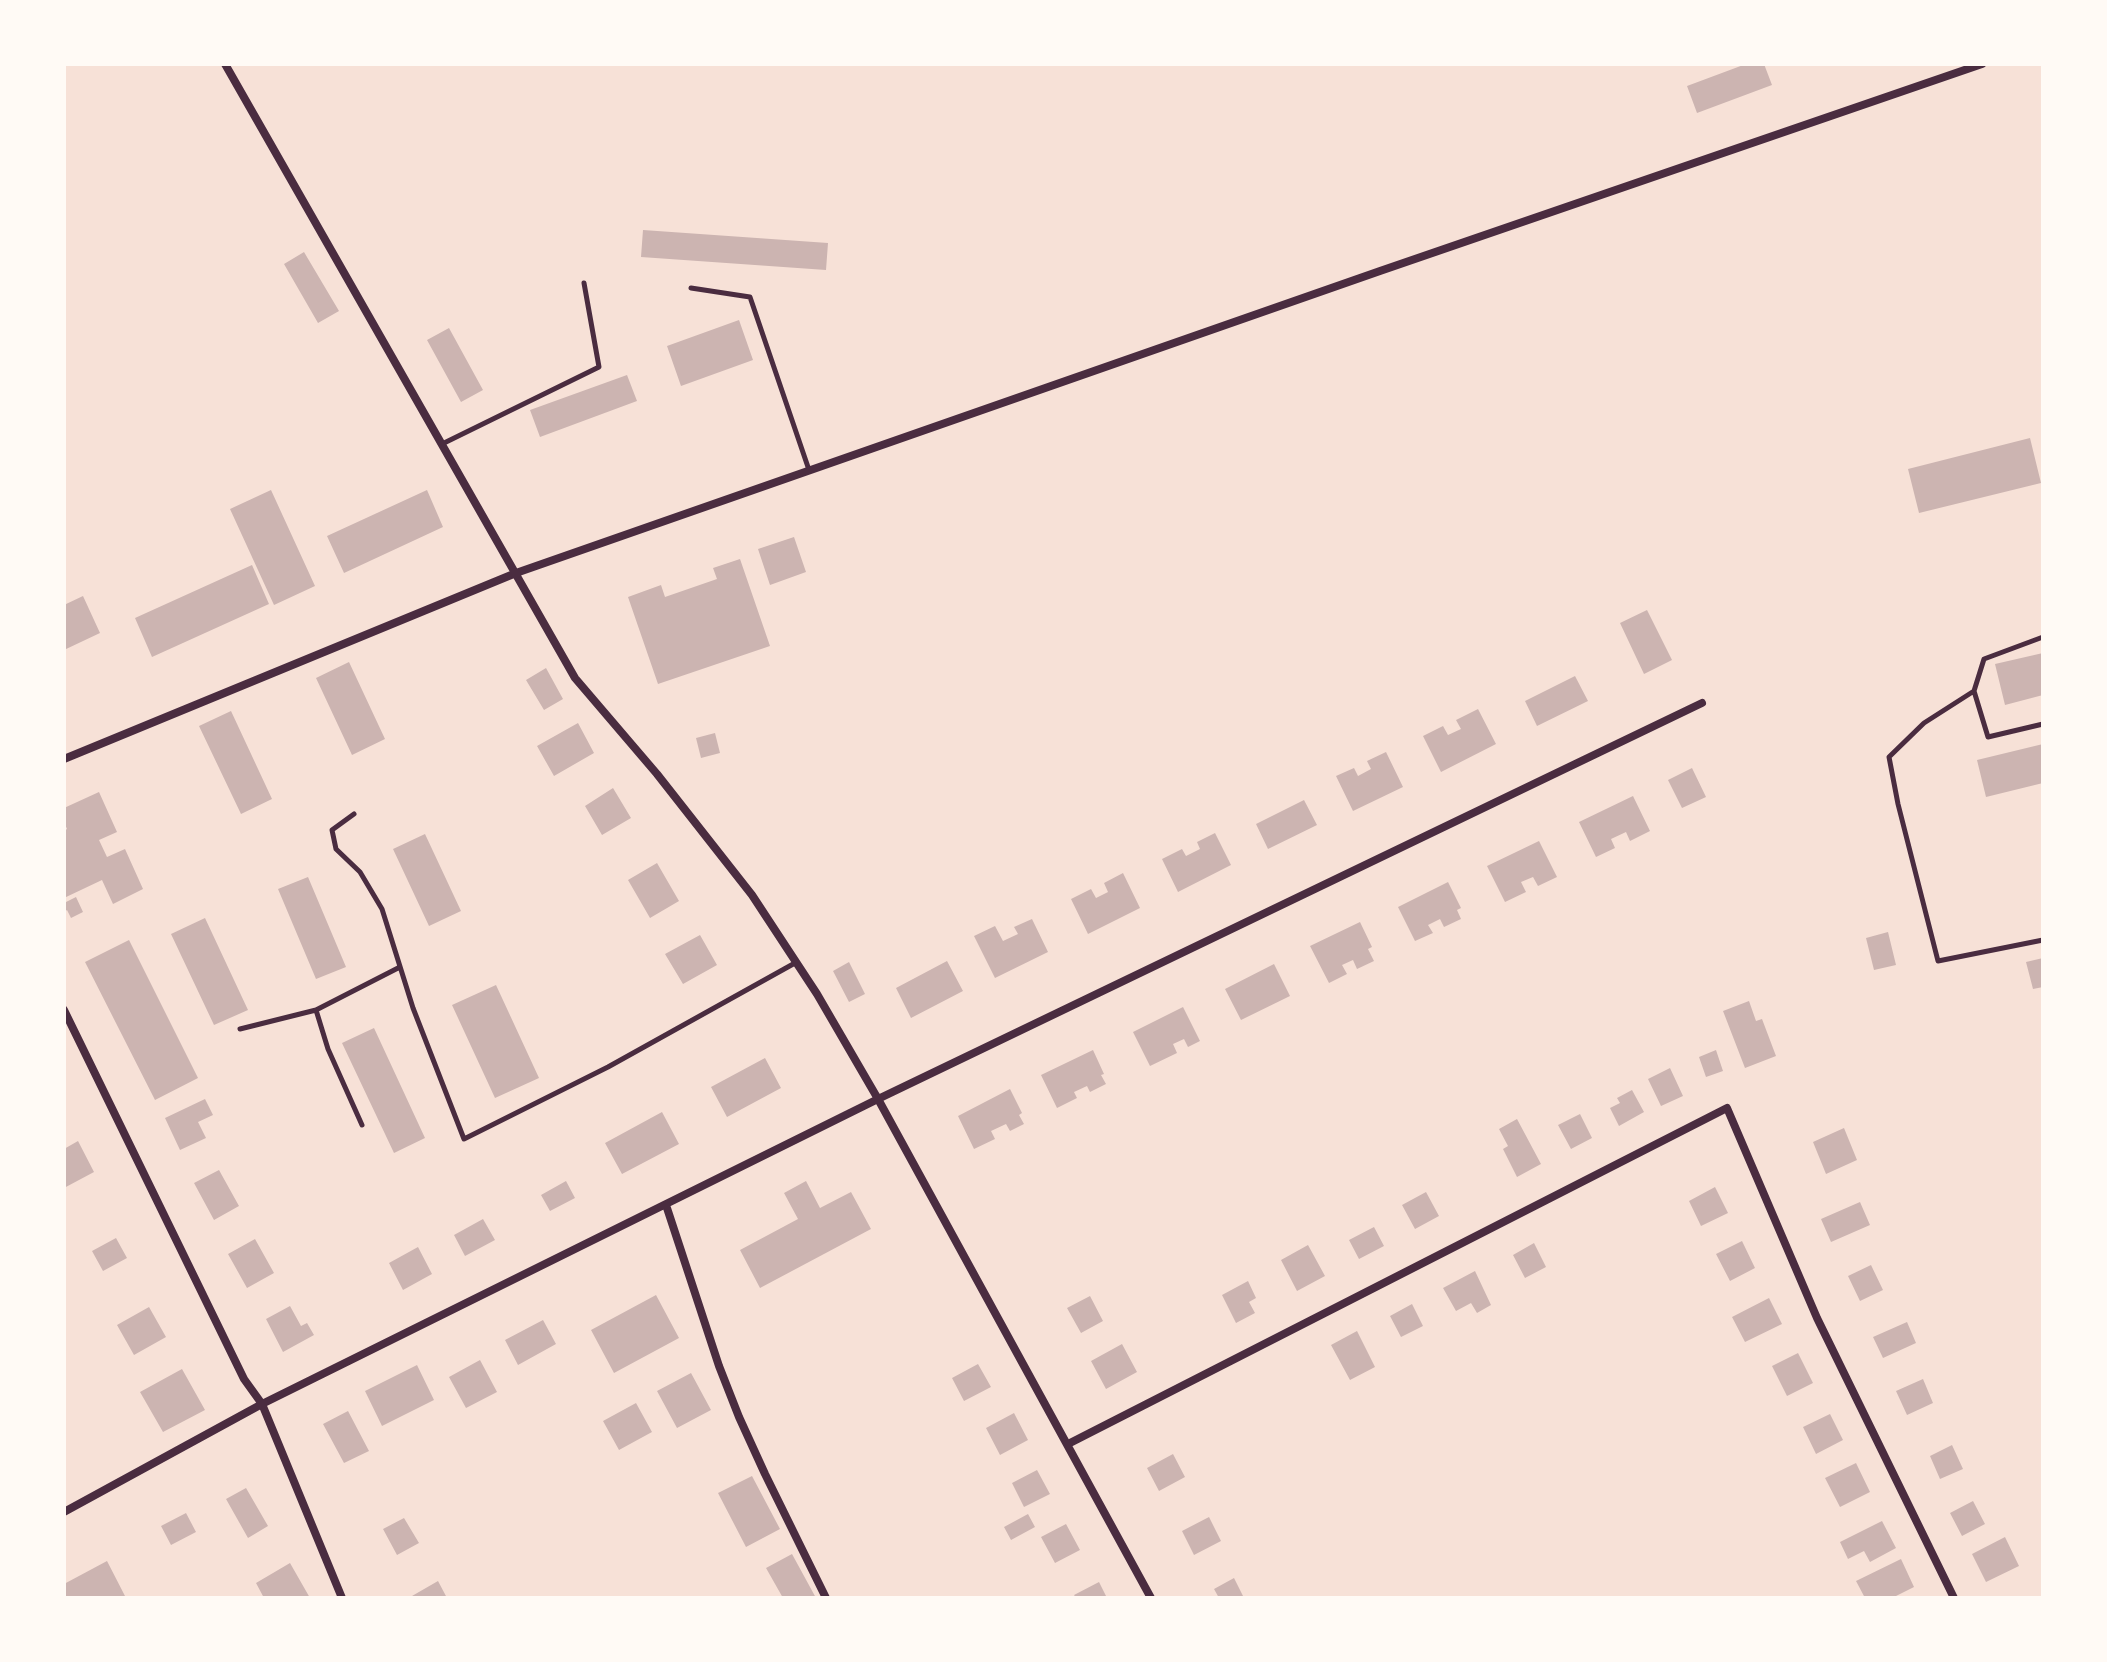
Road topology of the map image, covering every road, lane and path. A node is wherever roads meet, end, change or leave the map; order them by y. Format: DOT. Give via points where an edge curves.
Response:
graph roads {
  1 [pos="225,64"];
  2 [pos="1982,64"];
  3 [pos="584,283"];
  4 [pos="691,288"];
  5 [pos="442,444"];
  6 [pos="809,471"];
  7 [pos="516,573"];
  8 [pos="2043,637"];
  9 [pos="1974,691"];
  10 [pos="1702,703"];
  11 [pos="2043,724"];
  12 [pos="64,759"];
  13 [pos="354,814"];
  14 [pos="2043,940"];
  15 [pos="795,963"];
  16 [pos="400,967"];
  17 [pos="64,1010"];
  18 [pos="316,1010"];
  19 [pos="240,1029"];
  20 [pos="878,1099"];
  21 [pos="362,1125"];
  22 [pos="666,1205"];
  23 [pos="262,1404"];
  24 [pos="1068,1444"];
  25 [pos="64,1512"];
  26 [pos="342,1598"];
  27 [pos="826,1598"];
  28 [pos="1151,1598"];
  29 [pos="1954,1598"];
  1 -- 5 [label="street"];
  2 -- 6 [label="street"];
  3 -- 5 [label="lane" via="599,367"];
  4 -- 6 [label="lane" via="750,297"];
  5 -- 7 [label="street"];
  6 -- 7 [label="street"];
  7 -- 12 [label="street"];
  7 -- 15 [label="street" via="575,678 752,895"];
  8 -- 9 [label="lane" via="1984,659"];
  9 -- 11 [label="lane" via="1988,737"];
  9 -- 14 [label="lane" via="1924,723 1889,757 1938,961"];
  10 -- 20 [label="street"];
  13 -- 16 [label="lane" via="332,830 336,849 360,872 382,909"];
  15 -- 16 [label="lane" via="464,1139"];
  15 -- 20 [label="street"];
  16 -- 18 [label="lane"];
  17 -- 23 [label="street" via="244,1379"];
  18 -- 19 [label="lane"];
  18 -- 21 [label="lane"];
  20 -- 22 [label="street"];
  20 -- 24 [label="street"];
  22 -- 23 [label="street"];
  22 -- 27 [label="street" via="734,1404"];
  23 -- 25 [label="street"];
  23 -- 26 [label="street"];
  24 -- 28 [label="street"];
  24 -- 29 [label="street" via="1727,1108 1817,1318"];
}
